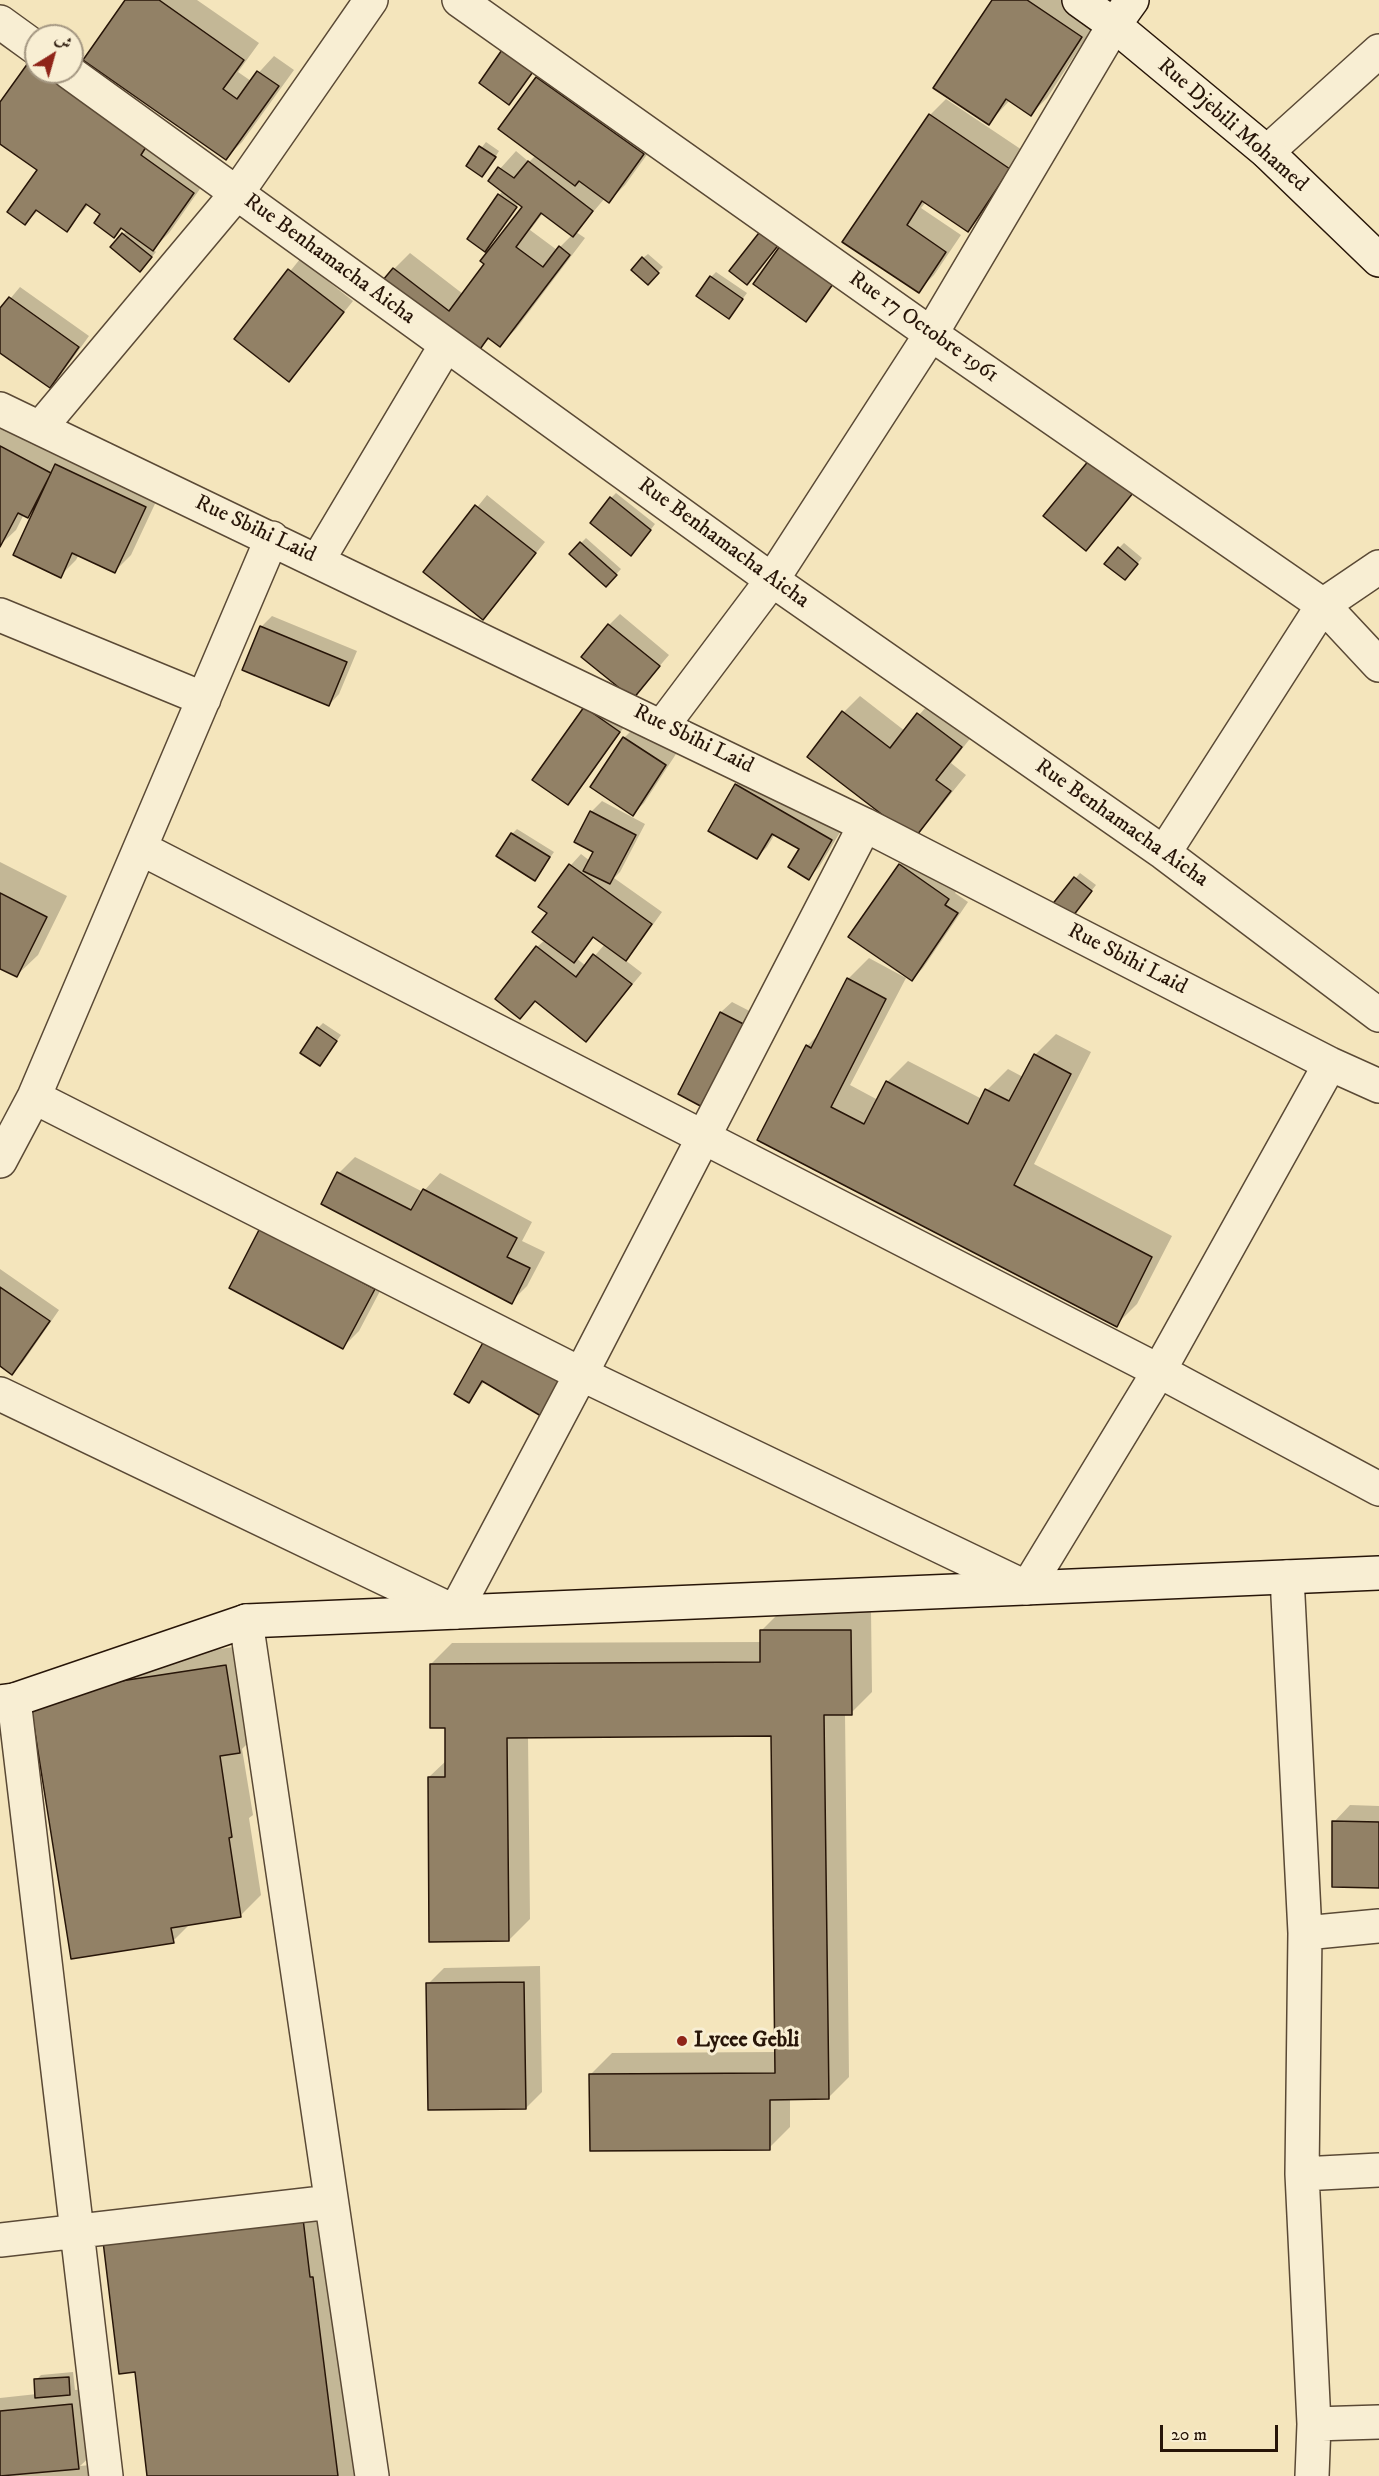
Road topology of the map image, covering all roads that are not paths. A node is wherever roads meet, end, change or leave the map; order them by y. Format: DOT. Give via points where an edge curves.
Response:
graph roads {
  1 [pos="371,0"];
  2 [pos="459,0"];
  3 [pos="1079,0"];
  4 [pos="1123,13"];
  5 [pos="0,22"];
  6 [pos="24,39"];
  7 [pos="1379,51"];
  8 [pos="84,83"];
  9 [pos="1268,152"];
  10 [pos="237,193"];
  11 [pos="1379,260"];
  12 [pos="931,334"];
  13 [pos="446,345"];
  14 [pos="0,409"];
  15 [pos="40,428"];
  16 [pos="272,538"];
  17 [pos="318,560"];
  18 [pos="1379,567"];
  19 [pos="772,580"];
  20 [pos="1323,605"];
  21 [pos="0,615"];
  22 [pos="1379,665"];
  23 [pos="204,699"];
  24 [pos="663,725"];
  25 [pos="865,825"];
  26 [pos="140,848"];
  27 [pos="1164,853"];
  28 [pos="1379,1015"];
  29 [pos="1330,1064"];
  30 [pos="1379,1086"];
  31 [pos="34,1097"];
  32 [pos="704,1137"];
  33 [pos="0,1161"];
  34 [pos="1159,1371"];
  35 [pos="581,1374"];
  36 [pos="0,1394"];
  37 [pos="1379,1490"];
  38 [pos="1379,1573"];
  39 [pos="1287,1577"];
  40 [pos="1027,1588"];
  41 [pos="455,1612"];
  42 [pos="246,1621"];
  43 [pos="7,1701"];
  44 [pos="1379,1926"];
  45 [pos="1305,1933"];
  46 [pos="1379,2170"];
  47 [pos="1302,2174"];
  48 [pos="331,2202"];
  49 [pos="77,2231"];
  50 [pos="0,2240"];
  51 [pos="1379,2422"];
  52 [pos="1314,2424"];
  53 [pos="106,2476"];
  54 [pos="372,2476"];
  55 [pos="1312,2476"];
  1 -- 10 [label="street"];
  2 -- 12 [label="street, Rue 17 Octobre 1961"];
  3 -- 4 [label="street, Rue Djebili Mohamed"];
  4 -- 9 [label="street, Rue Djebili Mohamed"];
  4 -- 12 [label="street"];
  5 -- 6 [label="street"];
  7 -- 9 [label="street"];
  8 -- 10 [label="street, Rue Benhamacha Aicha"];
  9 -- 11 [label="street, Rue Djebili Mohamed"];
  10 -- 13 [label="street, Rue Benhamacha Aicha"];
  10 -- 15 [label="street"];
  12 -- 19 [label="street"];
  12 -- 20 [label="street, Rue 17 Octobre 1961"];
  13 -- 17 [label="street"];
  13 -- 19 [label="street, Rue Benhamacha Aicha"];
  14 -- 15 [label="street, Rue Sbihi Laid"];
  15 -- 16 [label="street, Rue Sbihi Laid"];
  16 -- 17 [label="street, Rue Sbihi Laid"];
  16 -- 23 [label="street"];
  17 -- 24 [label="street, Rue Sbihi Laid"];
  18 -- 20 [label="street"];
  19 -- 24 [label="street"];
  19 -- 27 [label="street, Rue Benhamacha Aicha"];
  20 -- 22 [label="street, Rue 17 Octobre 1961"];
  20 -- 27 [label="street"];
  21 -- 23 [label="street"];
  23 -- 26 [label="street"];
  24 -- 25 [label="street, Rue Sbihi Laid"];
  25 -- 29 [label="street, Rue Sbihi Laid"];
  25 -- 32 [label="street"];
  26 -- 31 [label="street"];
  26 -- 32 [label="street"];
  27 -- 28 [label="street, Rue Benhamacha Aicha"];
  29 -- 30 [label="street, Rue Sbihi Laid"];
  29 -- 34 [label="street"];
  31 -- 33 [label="street"];
  31 -- 35 [label="street"];
  32 -- 34 [label="street"];
  32 -- 35 [label="street"];
  34 -- 37 [label="street"];
  34 -- 40 [label="street"];
  35 -- 40 [label="street"];
  35 -- 41 [label="street"];
  36 -- 41 [label="street"];
  38 -- 39 [label="street"];
  39 -- 40 [label="street"];
  39 -- 45 [label="street"];
  40 -- 41 [label="street"];
  41 -- 42 [label="street"];
  42 -- 43 [label="street"];
  42 -- 48 [label="street"];
  43 -- 49 [label="street"];
  44 -- 45 [label="street"];
  45 -- 47 [label="street"];
  46 -- 47 [label="street"];
  47 -- 52 [label="street"];
  48 -- 49 [label="street"];
  48 -- 54 [label="street"];
  49 -- 50 [label="street"];
  49 -- 53 [label="street"];
  51 -- 52 [label="street"];
  52 -- 55 [label="street"];
}
